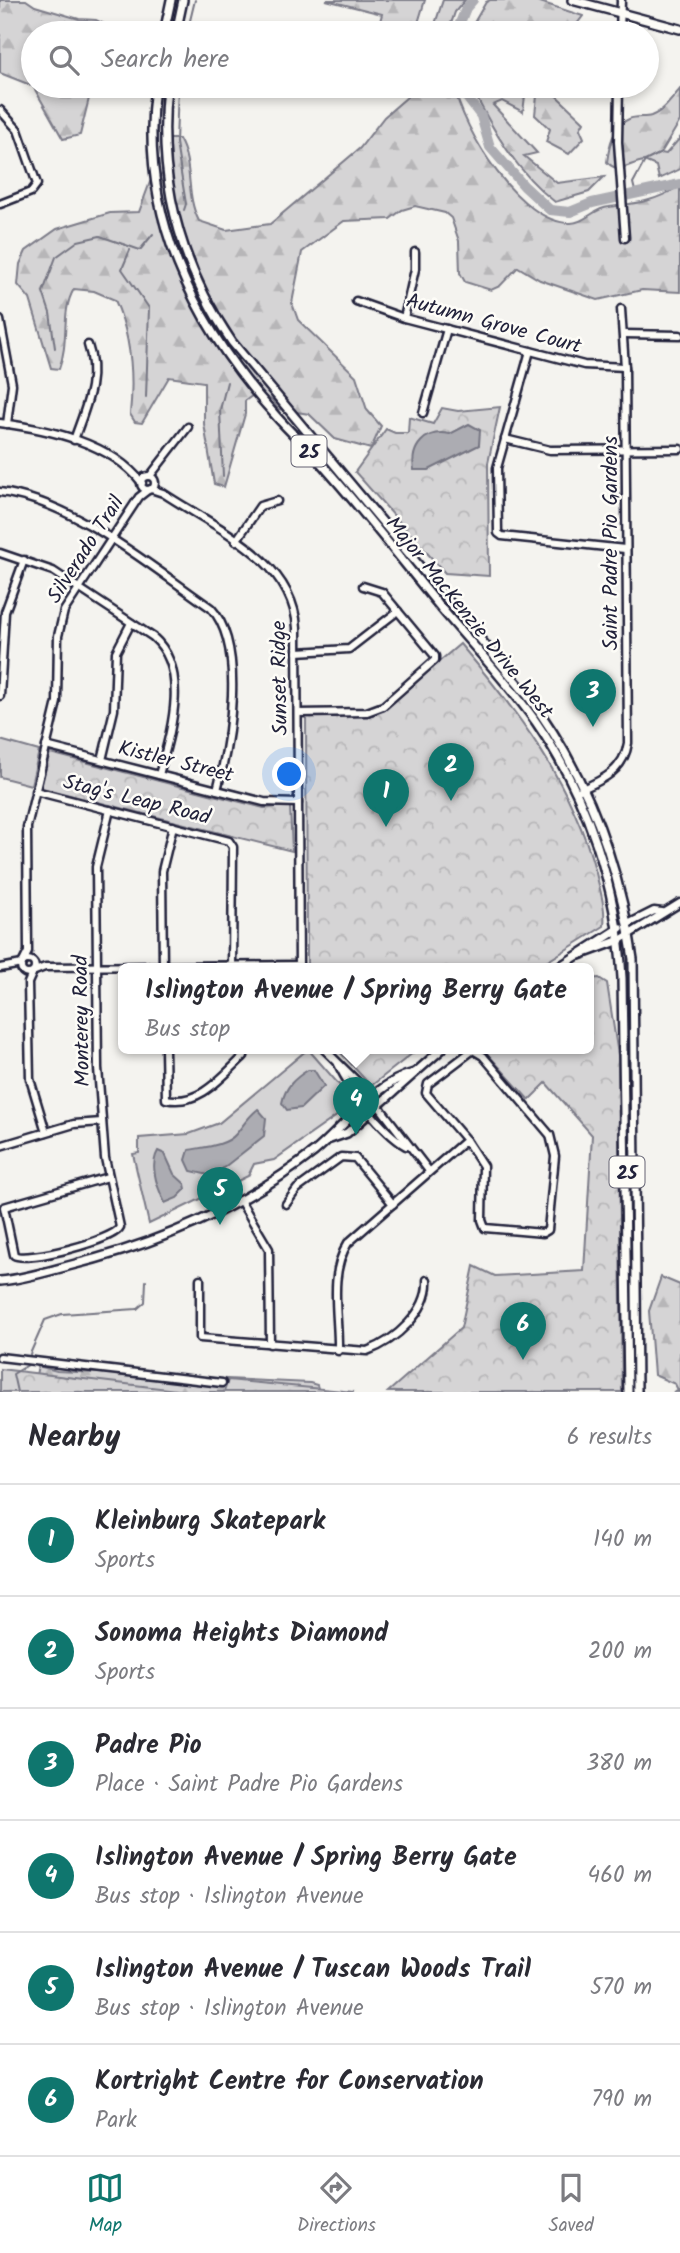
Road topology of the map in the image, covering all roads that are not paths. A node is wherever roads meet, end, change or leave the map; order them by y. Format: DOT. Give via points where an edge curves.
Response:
graph roads {
  1 [pos="172,0"];
  2 [pos="183,0"];
  3 [pos="572,0"];
  4 [pos="621,0"];
  5 [pos="618,12"];
  6 [pos="167,21"];
  7 [pos="179,21"];
  8 [pos="619,21"];
  9 [pos="651,21"];
  10 [pos="659,23"];
  11 [pos="680,29"];
  12 [pos="155,98"];
  13 [pos="166,98"];
  14 [pos="619,98"];
  15 [pos="0,110"];
  16 [pos="0,204"];
  17 [pos="625,238"];
  18 [pos="415,252"];
  19 [pos="356,302"];
  20 [pos="621,309"];
  21 [pos="404,318"];
  22 [pos="0,320"];
  23 [pos="447,329"];
  24 [pos="624,334"];
  25 [pos="680,335"];
  26 [pos="88,345"];
  27 [pos="530,351"];
  28 [pos="625,367"];
  29 [pos="423,413"];
  30 [pos="4,424"];
  31 [pos="188,427"];
  32 [pos="505,439"];
  33 [pos="74,440"];
  34 [pos="680,449"];
  35 [pos="627,450"];
  36 [pos="149,483"];
  37 [pos="0,492"];
  38 [pos="277,501"];
  39 [pos="111,541"];
  40 [pos="236,541"];
  41 [pos="625,548"];
  42 [pos="0,553"];
  43 [pos="24,560"];
  44 [pos="363,586"];
  45 [pos="79,588"];
  46 [pos="398,611"];
  47 [pos="131,623"];
  48 [pos="297,652"];
  49 [pos="0,696"];
  50 [pos="298,713"];
  51 [pos="46,746"];
  52 [pos="102,761"];
  53 [pos="159,775"];
  54 [pos="584,788"];
  55 [pos="218,790"];
  56 [pos="35,791"];
  57 [pos="575,792"];
  58 [pos="298,803"];
  59 [pos="110,810"];
  60 [pos="173,826"];
  61 [pos="680,903"];
  62 [pos="662,912"];
  63 [pos="628,924"];
  64 [pos="617,929"];
  65 [pos="629,934"];
  66 [pos="620,940"];
  67 [pos="28,952"];
  68 [pos="578,955"];
  69 [pos="23,963"];
  70 [pos="163,963"];
  71 [pos="232,963"];
  72 [pos="299,963"];
  73 [pos="565,963"];
  74 [pos="33,967"];
  75 [pos="97,967"];
  76 [pos="118,967"];
  77 [pos="0,968"];
  78 [pos="13,968"];
  79 [pos="23,973"];
  80 [pos="28,983"];
  81 [pos="164,1054"];
  82 [pos="243,1054"];
  83 [pos="329,1054"];
  84 [pos="436,1054"];
  85 [pos="468,1054"];
  86 [pos="480,1054"];
  87 [pos="414,1073"];
  88 [pos="369,1102"];
  89 [pos="378,1107"];
  90 [pos="371,1112"];
  91 [pos="102,1122"];
  92 [pos="46,1132"];
  93 [pos="466,1140"];
  94 [pos="326,1141"];
  95 [pos="0,1146"];
  96 [pos="408,1147"];
  97 [pos="429,1171"];
  98 [pos="108,1177"];
  99 [pos="241,1202"];
  100 [pos="286,1204"];
  101 [pos="393,1204"];
  102 [pos="200,1279"];
  103 [pos="427,1280"];
  104 [pos="0,1281"];
  105 [pos="270,1344"];
  106 [pos="338,1350"];
  107 [pos="0,1357"];
  108 [pos="222,1383"];
  109 [pos="628,1392"];
  110 [pos="637,1392"];
  1 -- 6 [label="main road"];
  2 -- 7 [label="main road"];
  3 -- 5 [label="main road"];
  4 -- 5 [label="street"];
  5 -- 8 [label="street"];
  5 -- 9 [label="main road"];
  10 -- 11 [label="main road"];
  12 -- 57 [label="main road, Major MacKenzie Drive West / 25" via="153,165 163,225 180,274 211,333 274,415 319,461 515,694 545,735"];
  13 -- 54 [label="main road, Major MacKenzie Drive West / 25" via="164,157 170,204 185,254 216,319 527,695 560,742"];
  14 -- 17 [label="street"];
  15 -- 16 [label="street" via="18,130 37,184 31,192"];
  18 -- 21 [label="street"];
  19 -- 21 [label="street, Autumn Grove Court"];
  20 -- 24 [label="street, Saint Padre Pio Gardens"];
  21 -- 23 [label="street, Autumn Grove Court"];
  22 -- 30 [label="street" via="12,384"];
  23 -- 27 [label="street, Autumn Grove Court"];
  23 -- 29 [label="street"];
  24 -- 25 [label="street"];
  24 -- 28 [label="street, Saint Padre Pio Gardens"];
  26 -- 33 [label="street" via="93,358 92,387"];
  27 -- 28 [label="street, Autumn Grove Court" via="584,365"];
  27 -- 32 [label="street"];
  28 -- 35 [label="street, Saint Padre Pio Gardens"];
  30 -- 33 [label="street" via="44,429"];
  31 -- 36 [label="street, Silverado Trail"];
  32 -- 35 [label="street" via="540,450"];
  32 -- 41 [label="street" via="497,468 498,533"];
  33 -- 36 [label="street" via="103,452"];
  34 -- 35 [label="street"];
  35 -- 41 [label="street, Saint Padre Pio Gardens"];
  36 -- 39 [label="street, Silverado Trail"];
  36 -- 40 [label="street, Sunset Ridge"];
  37 -- 39 [label="street" via="26,495 60,508"];
  38 -- 40 [label="street" via="260,506"];
  39 -- 45 [label="street, Silverado Trail"];
  39 -- 55 [label="street" via="211,608 225,625 230,640 230,736"];
  40 -- 48 [label="street, Sunset Ridge" via="269,565 285,585 295,612"];
  41 -- 54 [label="street, Saint Padre Pio Gardens" via="628,743 615,771"];
  42 -- 43 [label="street"];
  43 -- 45 [label="street"];
  43 -- 49 [label="street" via="5,612"];
  44 -- 46 [label="street" via="382,592"];
  45 -- 47 [label="street"];
  45 -- 51 [label="street, Silverado Trail" via="58,626 58,698"];
  46 -- 48 [label="street" via="349,649"];
  46 -- 50 [label="street" via="435,660 383,706 367,712"];
  47 -- 52 [label="street" via="116,652 114,710"];
  47 -- 53 [label="street" via="161,645 173,671 173,720"];
  48 -- 50 [label="street, Sunset Ridge"];
  50 -- 58 [label="street, Sunset Ridge"];
  51 -- 52 [label="street, Kistler Street"];
  51 -- 56 [label="street, Silverado Trail"];
  52 -- 53 [label="street, Kistler Street"];
  53 -- 55 [label="street, Kistler Street"];
  54 -- 57 [label="street, Saint Padre Pio Gardens"];
  54 -- 63 [label="main road, Major MacKenzie Drive West / 25" via="616,869"];
  55 -- 58 [label="street, Kistler Street" via="268,802"];
  56 -- 59 [label="street, Stag's Leap Road"];
  56 -- 67 [label="street, Silverado Trail" via="27,827"];
  57 -- 64 [label="main road, Major MacKenzie Drive West / 25" via="600,854"];
  58 -- 72 [label="street, Sunset Ridge"];
  59 -- 60 [label="street, Stag's Leap Road"];
  59 -- 75 [label="street, Monterey Road" via="96,867"];
  60 -- 70 [label="street" via="162,871"];
  60 -- 71 [label="street, Stag's Leap Road" via="232,844"];
  61 -- 62 [label="street"];
  62 -- 63 [label="street" via="654,911"];
  62 -- 65 [label="street"];
  63 -- 64 [label="main road"];
  63 -- 65 [label="main road, Major MacKenzie Drive West / 25"];
  64 -- 66 [label="main road, Major MacKenzie Drive West / 25"];
  64 -- 68 [label="main road"];
  65 -- 66 [label="street"];
  65 -- 110 [label="main road, Major MacKenzie Drive West / 25" via="636,1122"];
  66 -- 68 [label="main road"];
  66 -- 109 [label="main road, Major MacKenzie Drive West / 25"];
  67 -- 69 [label="street, Silverado Trail"];
  67 -- 74 [label="street, Silverado Trail"];
  68 -- 73 [label="main road"];
  69 -- 74 [label="street"];
  69 -- 78 [label="street"];
  69 -- 79 [label="street"];
  74 -- 75 [label="street"];
  74 -- 79 [label="street"];
  74 -- 80 [label="street"];
  75 -- 76 [label="street"];
  75 -- 91 [label="street, Monterey Road"];
  77 -- 78 [label="street"];
  78 -- 79 [label="street"];
  79 -- 80 [label="street"];
  80 -- 92 [label="street" via="30,1079"];
  81 -- 82 [label="street" via="166,1099 180,1102 205,1092"];
  83 -- 88 [label="street" via="351,1073"];
  84 -- 87 [label="main road"];
  85 -- 93 [label="street" via="426,1088"];
  86 -- 93 [label="street" via="550,1135 555,1156 548,1230 485,1228 483,1166"];
  87 -- 88 [label="main road" via="399,1077"];
  87 -- 89 [label="main road"];
  88 -- 89 [label="street"];
  88 -- 90 [label="street"];
  88 -- 94 [label="main road"];
  89 -- 90 [label="main road"];
  89 -- 96 [label="street"];
  90 -- 94 [label="main road" via="347,1133"];
  90 -- 96 [label="street" via="392,1138"];
  91 -- 92 [label="street"];
  91 -- 98 [label="street, Monterey Road"];
  92 -- 95 [label="street"];
  93 -- 97 [label="street"];
  94 -- 99 [label="main road"];
  96 -- 97 [label="street"];
  97 -- 101 [label="street"];
  98 -- 98 [label="street, Monterey Road" via="119,1232 66,1249 19,1258 14,1255 4,1207"];
  99 -- 104 [label="main road" via="121,1253"];
  99 -- 105 [label="street" via="269,1249"];
  100 -- 101 [label="street" via="298,1189 347,1156 355,1158"];
  101 -- 106 [label="street" via="341,1254 336,1283"];
  102 -- 105 [label="street" via="200,1338"];
  103 -- 106 [label="street" via="423,1306 384,1345 367,1351"];
  105 -- 106 [label="street"];
  107 -- 108 [label="street"];
}
